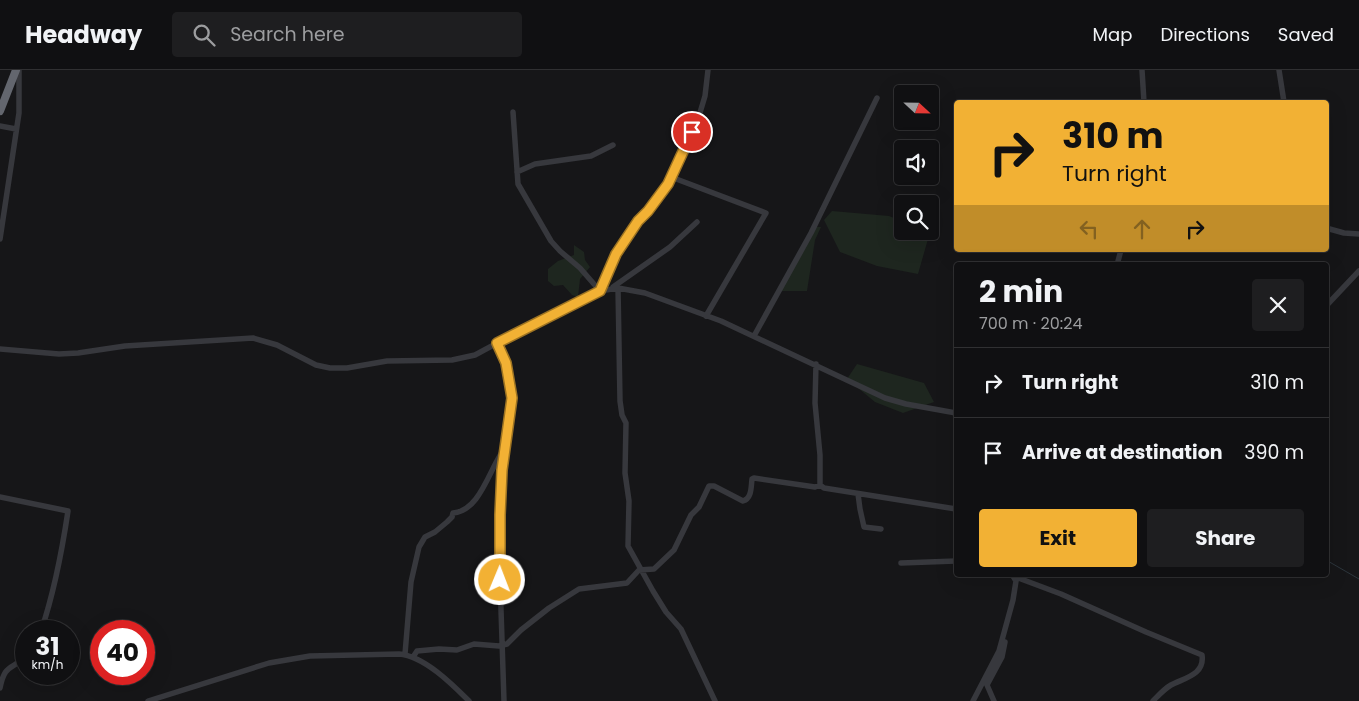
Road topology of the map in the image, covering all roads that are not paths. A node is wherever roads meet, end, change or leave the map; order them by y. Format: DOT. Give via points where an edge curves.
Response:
graph roads {
  1 [pos="17,70"];
  2 [pos="708,70"];
  3 [pos="1142,70"];
  4 [pos="1279,70"];
  5 [pos="877,98"];
  6 [pos="1144,100"];
  7 [pos="1284,100"];
  8 [pos="0,111"];
  9 [pos="513,112"];
  10 [pos="0,126"];
  11 [pos="16,130"];
  12 [pos="613,145"];
  13 [pos="517,172"];
  14 [pos="671,177"];
  15 [pos="697,222"];
  16 [pos="1329,229"];
  17 [pos="1359,234"];
  18 [pos="0,239"];
  19 [pos="1359,271"];
  20 [pos="618,288"];
  21 [pos="611,289"];
  22 [pos="600,291"];
  23 [pos="1329,303"];
  24 [pos="706,316"];
  25 [pos="754,336"];
  26 [pos="497,343"];
  27 [pos="0,349"];
  28 [pos="816,364"];
  29 [pos="954,414"];
  30 [pos="506,448"];
  31 [pos="820,485"];
  32 [pos="858,494"];
  33 [pos="0,498"];
  34 [pos="954,509"];
  35 [pos="881,529"];
  36 [pos="954,561"];
  37 [pos="901,562"];
  38 [pos="642,569"];
  39 [pos="1013,577"];
  40 [pos="1015,577"];
  41 [pos="45,620"];
  42 [pos="1004,634"];
  43 [pos="503,644"];
  44 [pos="405,654"];
  45 [pos="413,657"];
  46 [pos="15,665"];
  47 [pos="0,688"];
  48 [pos="148,701"];
  49 [pos="469,701"];
  50 [pos="504,701"];
  51 [pos="715,701"];
  52 [pos="973,701"];
  53 [pos="994,701"];
  54 [pos="1153,701"];
  1 -- 8 [label="highway"];
  1 -- 11 [label="street" via="20,107"];
  2 -- 14 [label="street" via="699,116"];
  3 -- 6 [label="street"];
  4 -- 7 [label="street"];
  5 -- 25 [label="street" via="811,233"];
  9 -- 13 [label="street"];
  10 -- 11 [label="street"];
  11 -- 18 [label="street"];
  12 -- 13 [label="street" via="591,156 535,164"];
  13 -- 22 [label="street" via="518,184 551,241"];
  14 -- 22 [label="street" via="616,254"];
  14 -- 24 [label="street" via="766,214"];
  15 -- 21 [label="street"];
  16 -- 17 [label="street"];
  19 -- 23 [label="street"];
  20 -- 21 [label="street"];
  20 -- 24 [label="street" via="645,293"];
  20 -- 38 [label="street" via="620,401 626,423 628,546"];
  21 -- 22 [label="street"];
  22 -- 26 [label="street"];
  24 -- 25 [label="street"];
  25 -- 28 [label="street"];
  26 -- 27 [label="street" via="475,355 459,359 387,361 338,369 316,365 277,345 253,338 58,354"];
  26 -- 30 [label="street" via="506,363 512,398"];
  28 -- 29 [label="street" via="890,399"];
  28 -- 31 [label="street"];
  30 -- 43 [label="street" via="500,515"];
  30 -- 44 [label="street" via="476,498 422,540 411,582"];
  31 -- 32 [label="street"];
  31 -- 38 [label="street" via="815,487 754,478 750,495 743,501 709,486 699,508 690,515 674,550 654,569"];
  32 -- 34 [label="street"];
  32 -- 35 [label="street" via="864,527"];
  33 -- 41 [label="street" via="68,511 66,535"];
  36 -- 37 [label="street"];
  38 -- 43 [label="street" via="627,583 579,589"];
  38 -- 51 [label="street" via="659,601 681,630"];
  39 -- 42 [label="street" via="1016,581 1014,600"];
  40 -- 54 [label="street" via="1202,655 1202,664 1194,674 1170,686"];
  42 -- 52 [label="street" via="995,660"];
  42 -- 53 [label="street" via="1006,642 1002,657 987,685"];
  43 -- 45 [label="street" via="417,651"];
  43 -- 50 [label="street"];
  44 -- 45 [label="street"];
  44 -- 48 [label="street" via="310,656 269,663"];
  45 -- 49 [label="street"];
  46 -- 47 [label="street" via="5,670"];
}
